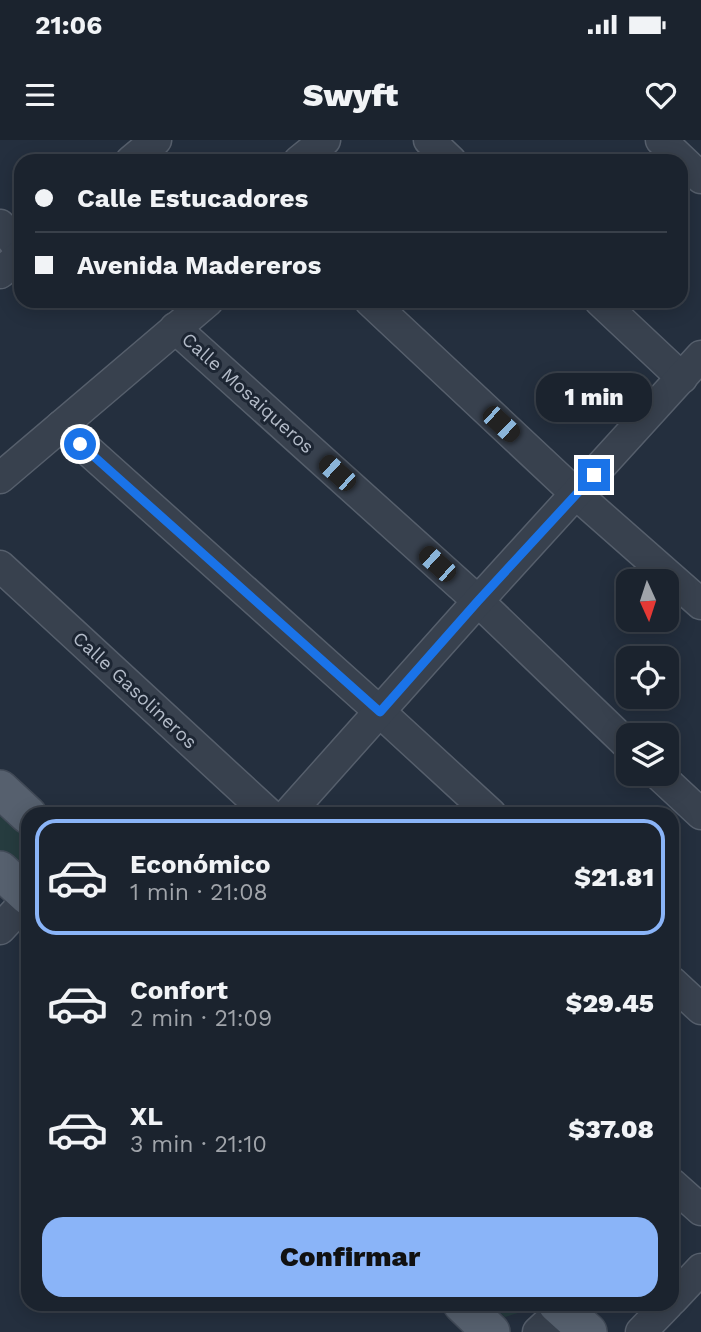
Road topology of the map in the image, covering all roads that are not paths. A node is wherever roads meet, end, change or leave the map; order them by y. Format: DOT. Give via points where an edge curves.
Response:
graph roads {
  1 [pos="325,140"];
  2 [pos="429,140"];
  3 [pos="661,140"];
  4 [pos="308,154"];
  5 [pos="444,154"];
  6 [pos="676,154"];
  7 [pos="688,166"];
  8 [pos="701,178"];
  9 [pos="0,225"];
  10 [pos="14,243"];
  11 [pos="14,259"];
  12 [pos="0,273"];
  13 [pos="200,308"];
  14 [pos="377,308"];
  15 [pos="610,308"];
  16 [pos="176,328"];
  17 [pos="691,367"];
  18 [pos="61,426"];
  19 [pos="0,478"];
  20 [pos="576,494"];
  21 [pos="0,566"];
  22 [pos="698,597"];
  23 [pos="478,601"];
  24 [pos="380,712"];
  25 [pos="616,733"];
  26 [pos="671,786"];
  27 [pos="0,789"];
  28 [pos="261,807"];
  29 [pos="294,807"];
  30 [pos="483,807"];
  31 [pos="21,808"];
  32 [pos="701,814"];
  33 [pos="0,870"];
  34 [pos="21,890"];
  35 [pos="21,905"];
  36 [pos="0,929"];
  37 [pos="679,989"];
  38 [pos="701,1009"];
  39 [pos="679,1190"];
  40 [pos="701,1210"];
  41 [pos="701,1269"];
  42 [pos="679,1293"];
  43 [pos="469,1311"];
  44 [pos="661,1311"];
  45 [pos="491,1332"];
  46 [pos="641,1332"];
  1 -- 4 [label="street"];
  2 -- 5 [label="street"];
  3 -- 6 [label="street"];
  7 -- 8 [label="street"];
  9 -- 10 [label="street"];
  11 -- 12 [label="street"];
  13 -- 16 [label="street"];
  14 -- 20 [label="street"];
  15 -- 17 [label="street"];
  16 -- 18 [label="street"];
  16 -- 23 [label="street, Calle Mosaiqueros"];
  17 -- 20 [label="street"];
  18 -- 19 [label="street"];
  18 -- 24 [label="street"];
  20 -- 22 [label="street"];
  20 -- 23 [label="street"];
  21 -- 28 [label="street, Calle Gasolineros"];
  23 -- 24 [label="street"];
  23 -- 25 [label="street, Calle Mosaiqueros"];
  24 -- 29 [label="street"];
  24 -- 30 [label="street"];
  26 -- 32 [label="street"];
  27 -- 31 [label="main road"];
  33 -- 34 [label="main road"];
  35 -- 36 [label="street"];
  37 -- 38 [label="street"];
  39 -- 40 [label="street"];
  41 -- 42 [label="street"];
  43 -- 45 [label="main road"];
  44 -- 46 [label="street"];
}
